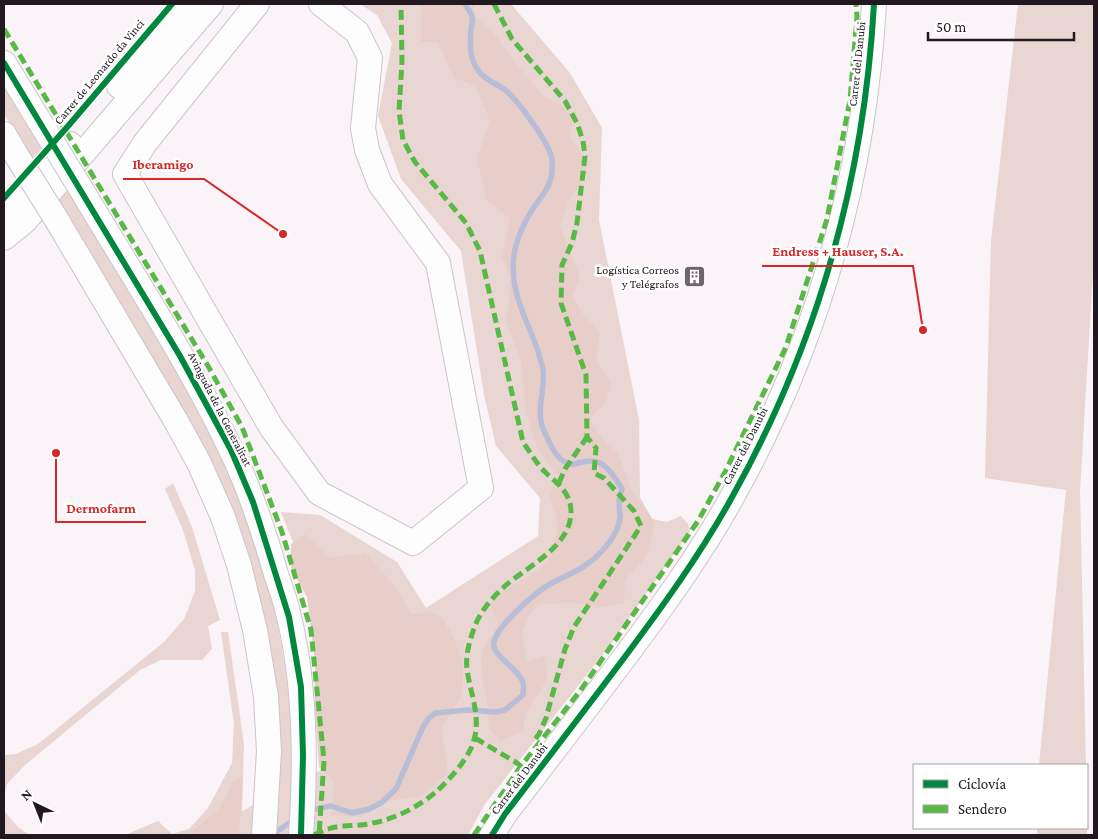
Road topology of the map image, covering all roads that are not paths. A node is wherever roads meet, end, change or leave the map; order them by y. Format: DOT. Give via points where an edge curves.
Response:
graph roads {
  1 [pos="190,4"];
  2 [pos="211,4"];
  3 [pos="257,4"];
  4 [pos="321,4"];
  5 [pos="874,4"];
  6 [pos="4,63"];
  7 [pos="9,144"];
  8 [pos="4,215"];
  9 [pos="4,238"];
  10 [pos="264,835"];
  11 [pos="301,835"];
  12 [pos="492,835"];
  1 -- 8 [label="street, Carrer de Leonardo da Vinci" via="77,137"];
  2 -- 9 [label="street" via="25,221"];
  3 -- 4 [label="street" via="145,143 125,174 271,427 320,493 413,544 481,488 438,263 380,184 367,150 363,128 370,58 357,32"];
  5 -- 12 [label="street, Carrer del Danubi" via="862,129 844,218 817,308 782,399 731,500 684,573"];
  6 -- 11 [label="street, Avinguda de la Generalitat, bridge" via="175,347 231,450 253,502 289,617 301,686"];
  7 -- 10 [label="street, bridge" via="176,420 222,517 239,565 255,630 266,697 269,751"];
}
